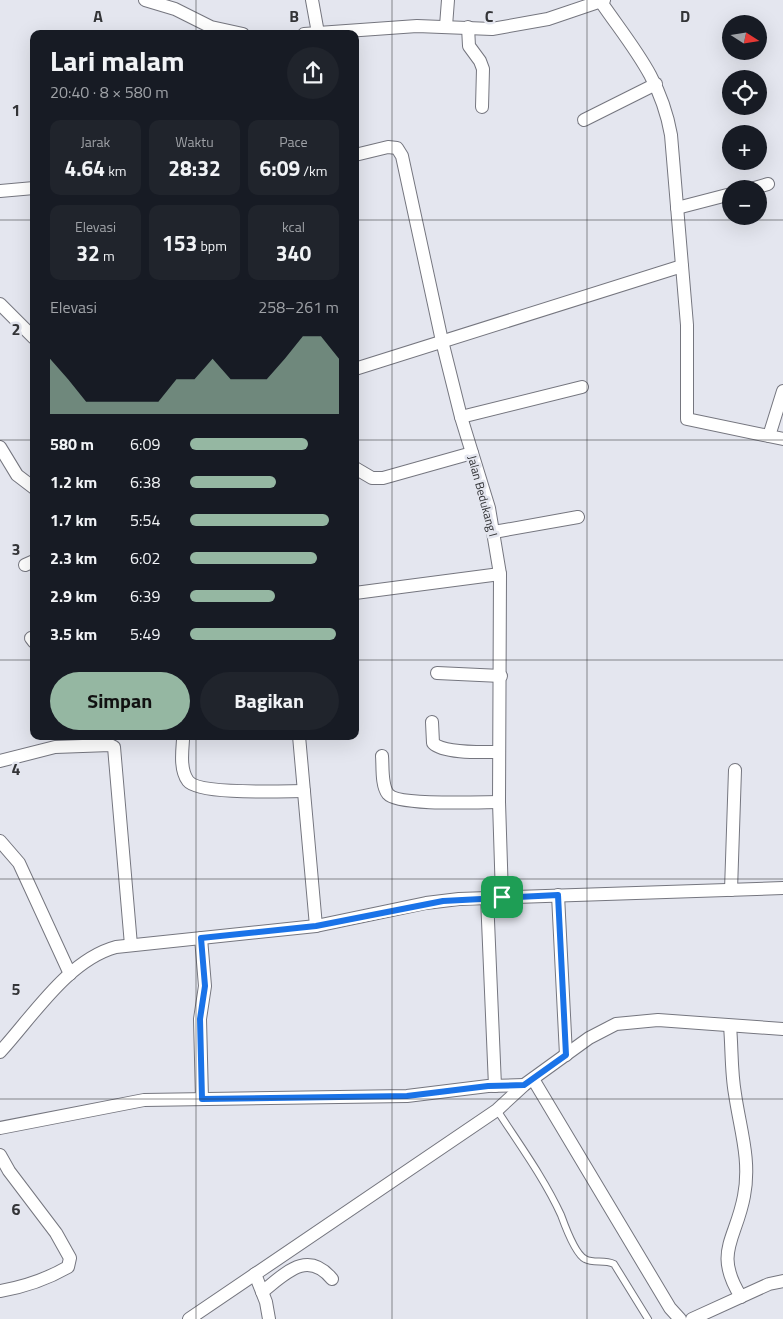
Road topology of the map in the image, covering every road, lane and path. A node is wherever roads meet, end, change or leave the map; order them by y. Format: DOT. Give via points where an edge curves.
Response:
graph roads {
  1 [pos="145,0"];
  2 [pos="312,0"];
  3 [pos="448,0"];
  4 [pos="602,1"];
  5 [pos="446,26"];
  6 [pos="468,27"];
  7 [pos="209,30"];
  8 [pos="317,30"];
  9 [pos="359,30"];
  10 [pos="656,84"];
  11 [pos="482,107"];
  12 [pos="584,120"];
  13 [pos="359,154"];
  14 [pos="30,188"];
  15 [pos="0,191"];
  16 [pos="722,196"];
  17 [pos="677,208"];
  18 [pos="682,266"];
  19 [pos="0,304"];
  20 [pos="30,334"];
  21 [pos="442,341"];
  22 [pos="359,369"];
  23 [pos="582,387"];
  24 [pos="783,391"];
  25 [pos="462,417"];
  26 [pos="770,436"];
  27 [pos="783,439"];
  28 [pos="0,448"];
  29 [pos="472,453"];
  30 [pos="359,470"];
  31 [pos="30,485"];
  32 [pos="578,517"];
  33 [pos="494,532"];
  34 [pos="500,574"];
  35 [pos="359,592"];
  36 [pos="437,673"];
  37 [pos="501,676"];
  38 [pos="432,722"];
  39 [pos="182,740"];
  40 [pos="299,740"];
  41 [pos="104,741"];
  42 [pos="499,752"];
  43 [pos="382,756"];
  44 [pos="0,761"];
  45 [pos="735,770"];
  46 [pos="304,791"];
  47 [pos="500,802"];
  48 [pos="0,842"];
  49 [pos="783,888"];
  50 [pos="731,890"];
  51 [pos="558,895"];
  52 [pos="487,897"];
  53 [pos="502,897"];
  54 [pos="316,926"];
  55 [pos="201,938"];
  56 [pos="131,945"];
  57 [pos="70,974"];
  58 [pos="730,1026"];
  59 [pos="783,1029"];
  60 [pos="0,1052"];
  61 [pos="566,1055"];
  62 [pos="528,1082"];
  63 [pos="495,1086"];
  64 [pos="202,1099"];
  65 [pos="497,1110"];
  66 [pos="0,1128"];
  67 [pos="0,1155"];
  68 [pos="255,1274"];
  69 [pos="332,1279"];
  70 [pos="783,1281"];
  71 [pos="0,1291"];
  72 [pos="262,1292"];
  73 [pos="741,1297"];
  74 [pos="189,1319"];
  75 [pos="269,1319"];
  76 [pos="648,1319"];
  77 [pos="680,1319"];
  78 [pos="692,1319"];
  1 -- 7 [label="street" via="174,9"];
  2 -- 8 [label="street"];
  3 -- 5 [label="street"];
  4 -- 6 [label="street" via="521,25 492,29"];
  4 -- 10 [label="street"];
  5 -- 6 [label="street"];
  5 -- 9 [label="street"];
  6 -- 11 [label="street" via="469,46 483,69"];
  10 -- 12 [label="street"];
  10 -- 17 [label="street" via="668,115"];
  13 -- 21 [label="street, Jalan Bedukang I" via="388,147 401,151"];
  14 -- 15 [label="street"];
  16 -- 17 [label="street"];
  17 -- 18 [label="street"];
  18 -- 21 [label="street"];
  18 -- 26 [label="street" via="687,325 686,419"];
  19 -- 20 [label="street"];
  21 -- 22 [label="street"];
  21 -- 25 [label="street, Jalan Bedukang I"];
  23 -- 25 [label="street"];
  24 -- 26 [label="street"];
  25 -- 29 [label="street, Jalan Bedukang I"];
  26 -- 27 [label="street"];
  28 -- 31 [label="street" via="17,475"];
  29 -- 30 [label="street" via="383,478 372,478"];
  29 -- 33 [label="street, Jalan Bedukang I"];
  32 -- 33 [label="street"];
  33 -- 34 [label="street, Jalan Bedukang I"];
  34 -- 35 [label="street"];
  34 -- 37 [label="street, Jalan Bedukang I"];
  36 -- 37 [label="street"];
  37 -- 42 [label="street, Jalan Bedukang I"];
  38 -- 42 [label="street" via="436,746"];
  39 -- 46 [label="street" via="182,766 189,783 194,786 214,790"];
  40 -- 46 [label="street"];
  41 -- 44 [label="street" via="55,747"];
  41 -- 56 [label="street" via="115,750"];
  42 -- 47 [label="street, Jalan Bedukang I"];
  43 -- 47 [label="street" via="385,786 387,793 394,798 410,802"];
  45 -- 50 [label="street"];
  46 -- 54 [label="street"];
  47 -- 53 [label="street, Jalan Bedukang I"];
  48 -- 57 [label="street" via="19,863"];
  49 -- 50 [label="street"];
  50 -- 51 [label="street"];
  51 -- 53 [label="street"];
  51 -- 61 [label="street"];
  52 -- 53 [label="street"];
  52 -- 54 [label="street" via="426,903"];
  52 -- 63 [label="street"];
  54 -- 55 [label="street"];
  55 -- 56 [label="street"];
  55 -- 64 [label="street" via="205,986 200,1019"];
  56 -- 57 [label="street" via="95,955"];
  57 -- 60 [label="street"];
  58 -- 59 [label="street"];
  58 -- 61 [label="street" via="658,1020 627,1022 597,1033"];
  58 -- 73 [label="street" via="735,1094 745,1139 747,1170 744,1197 726,1264 730,1280"];
  61 -- 62 [label="street"];
  62 -- 63 [label="street"];
  62 -- 65 [label="street"];
  62 -- 77 [label="street"];
  63 -- 64 [label="street" via="407,1096"];
  64 -- 66 [label="street" via="128,1101"];
  65 -- 68 [label="street"];
  65 -- 76 [label="lane" via="550,1191 583,1258 607,1260 614,1264"];
  67 -- 71 [label="street" via="70,1258 68,1267 50,1276"];
  68 -- 72 [label="street"];
  68 -- 74 [label="street"];
  69 -- 72 [label="street" via="322,1268 306,1265 290,1270"];
  70 -- 73 [label="street"];
  72 -- 75 [label="street"];
  73 -- 78 [label="street"];
}
